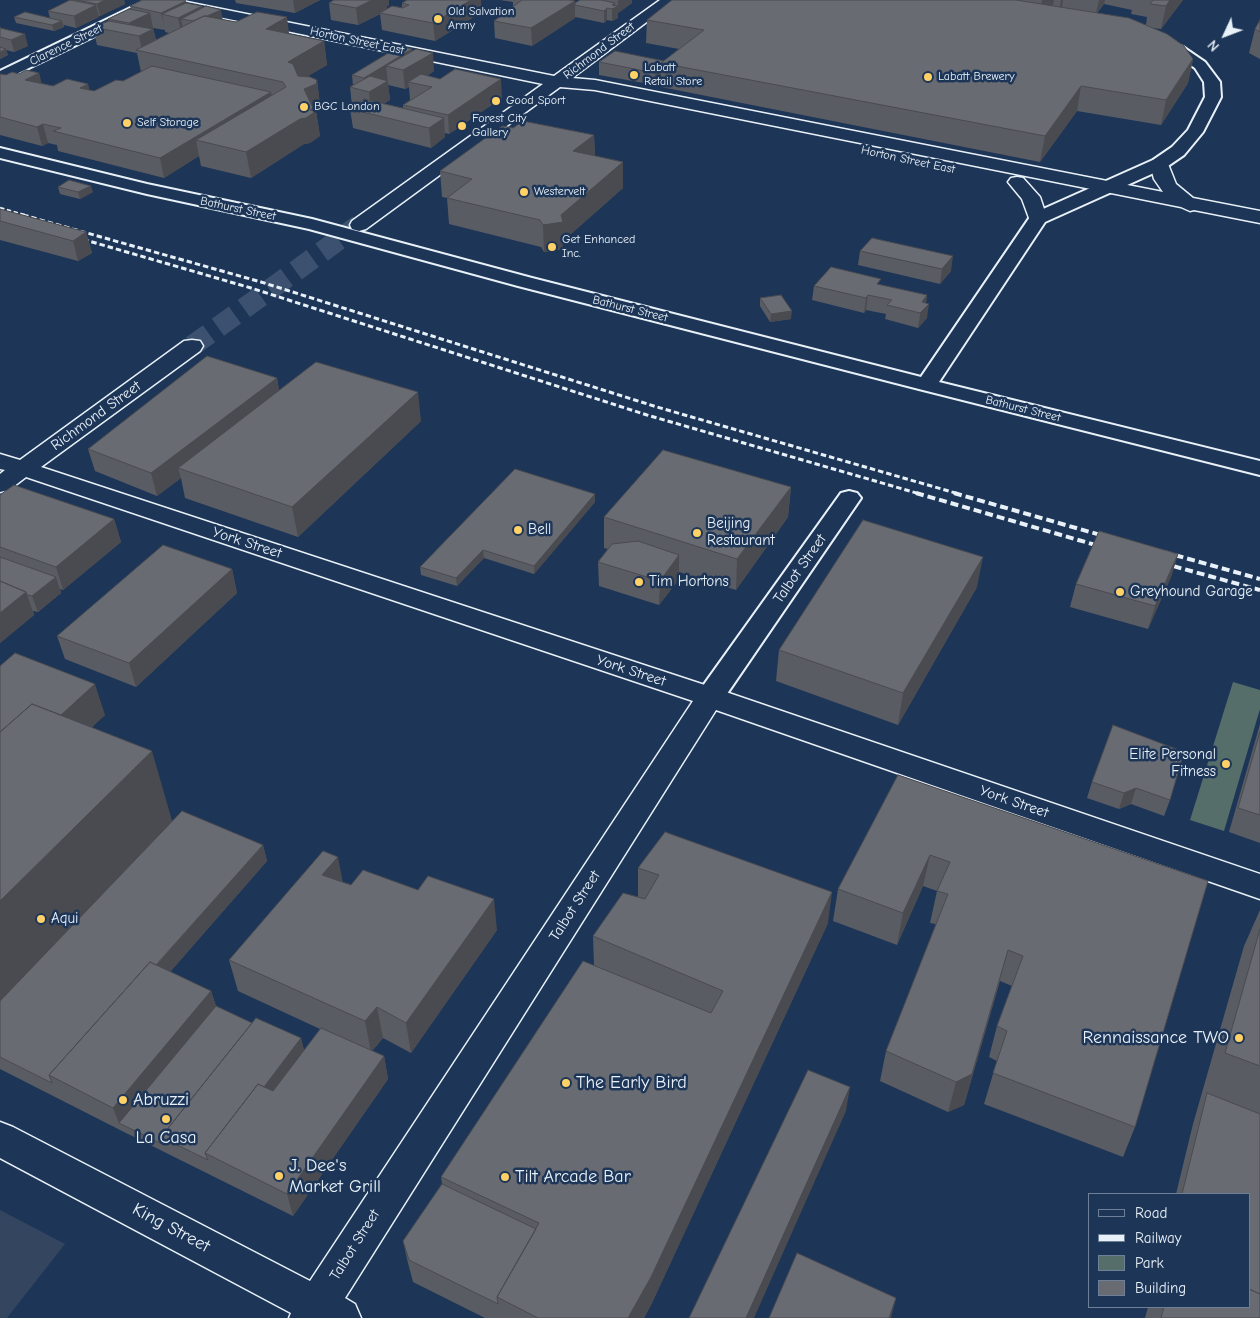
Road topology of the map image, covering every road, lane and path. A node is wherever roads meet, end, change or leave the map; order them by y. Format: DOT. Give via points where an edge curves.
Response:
graph roads {
  1 [pos="157,0"];
  2 [pos="669,0"];
  3 [pos="1146,39"];
  4 [pos="0,77"];
  5 [pos="558,82"];
  6 [pos="0,153"];
  7 [pos="1159,164"];
  8 [pos="1016,182"];
  9 [pos="1105,188"];
  10 [pos="1086,196"];
  11 [pos="1190,205"];
  12 [pos="1038,218"];
  13 [pos="1260,218"];
  14 [pos="359,225"];
  15 [pos="1260,230"];
  16 [pos="192,346"];
  17 [pos="926,385"];
  18 [pos="0,461"];
  19 [pos="23,468"];
  20 [pos="1260,468"];
  21 [pos="0,485"];
  22 [pos="850,498"];
  23 [pos="710,697"];
  24 [pos="1260,887"];
  25 [pos="0,1139"];
  26 [pos="322,1314"];
  1 -- 4 [label="street, Clarence Street"];
  1 -- 5 [label="main road, Horton Street East"];
  2 -- 5 [label="main road, Richmond Street"];
  3 -- 7 [label="street" via="1178,50 1200,65 1212,82 1214,92 1196,132 1178,151"];
  5 -- 8 [label="main road, Horton Street East" via="584,94"];
  5 -- 9 [label="main road, Horton Street East" via="595,85"];
  5 -- 14 [label="main road, Richmond Street"];
  6 -- 17 [label="street, Bathurst Street" via="322,227"];
  7 -- 9 [label="street"];
  7 -- 11 [label="main road" via="1162,178 1169,188"];
  8 -- 10 [label="main road, Horton Street East"];
  8 -- 12 [label="main road" via="1030,197"];
  9 -- 10 [label="street"];
  9 -- 11 [label="main road, Horton Street East"];
  10 -- 12 [label="street"];
  10 -- 15 [label="main road, Horton Street East"];
  11 -- 13 [label="main road, Horton Street East"];
  12 -- 17 [label="street"];
  16 -- 19 [label="main road, Richmond Street"];
  17 -- 20 [label="street, Bathurst Street"];
  18 -- 19 [label="main road, York Street"];
  19 -- 21 [label="main road, Richmond Street"];
  19 -- 23 [label="main road, York Street"];
  22 -- 23 [label="street, Talbot Street"];
  23 -- 24 [label="main road, York Street"];
  23 -- 26 [label="main road, Talbot Street"];
  25 -- 26 [label="main road, King Street"];
}
